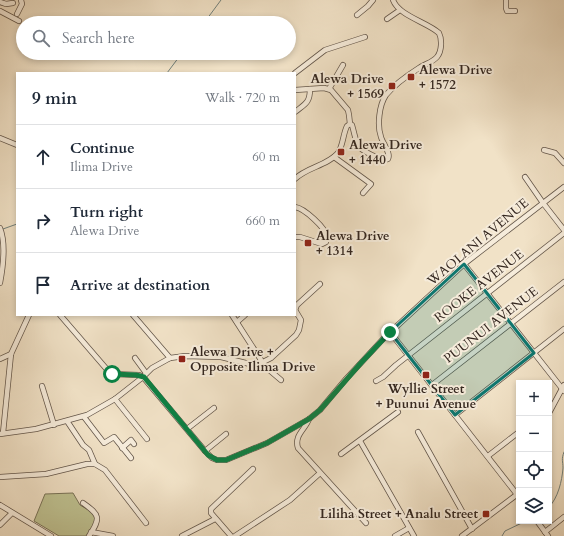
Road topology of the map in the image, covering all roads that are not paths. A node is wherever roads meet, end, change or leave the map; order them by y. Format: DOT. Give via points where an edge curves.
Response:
graph roads {
  1 [pos="21,0"];
  2 [pos="372,0"];
  3 [pos="393,0"];
  4 [pos="506,0"];
  5 [pos="0,2"];
  6 [pos="13,4"];
  7 [pos="400,10"];
  8 [pos="0,11"];
  9 [pos="515,11"];
  10 [pos="17,14"];
  11 [pos="356,15"];
  12 [pos="16,19"];
  13 [pos="387,19"];
  14 [pos="365,37"];
  15 [pos="342,65"];
  16 [pos="296,72"];
  17 [pos="310,89"];
  18 [pos="329,89"];
  19 [pos="296,90"];
  20 [pos="296,111"];
  21 [pos="350,124"];
  22 [pos="0,138"];
  23 [pos="16,145"];
  24 [pos="544,150"];
  25 [pos="334,157"];
  26 [pos="564,163"];
  27 [pos="525,177"];
  28 [pos="296,178"];
  29 [pos="564,187"];
  30 [pos="363,193"];
  31 [pos="543,203"];
  32 [pos="296,207"];
  33 [pos="1,230"];
  34 [pos="564,232"];
  35 [pos="296,237"];
  36 [pos="464,264"];
  37 [pos="564,282"];
  38 [pos="0,283"];
  39 [pos="320,284"];
  40 [pos="487,294"];
  41 [pos="296,308"];
  42 [pos="296,312"];
  43 [pos="30,316"];
  44 [pos="61,316"];
  45 [pos="134,316"];
  46 [pos="233,316"];
  47 [pos="244,316"];
  48 [pos="237,322"];
  49 [pos="511,323"];
  50 [pos="564,329"];
  51 [pos="390,332"];
  52 [pos="534,353"];
  53 [pos="11,354"];
  54 [pos="408,355"];
  55 [pos="135,358"];
  56 [pos="170,358"];
  57 [pos="0,359"];
  58 [pos="261,363"];
  59 [pos="145,375"];
  60 [pos="281,380"];
  61 [pos="376,381"];
  62 [pos="432,385"];
  63 [pos="42,386"];
  64 [pos="563,388"];
  65 [pos="115,399"];
  66 [pos="214,408"];
  67 [pos="552,408"];
  68 [pos="398,412"];
  69 [pos="455,415"];
  70 [pos="84,417"];
  71 [pos="309,419"];
  72 [pos="67,422"];
  73 [pos="54,425"];
  74 [pos="187,429"];
  75 [pos="418,432"];
  76 [pos="1,434"];
  77 [pos="226,434"];
  78 [pos="516,434"];
  79 [pos="147,439"];
  80 [pos="360,441"];
  81 [pos="134,444"];
  82 [pos="122,448"];
  83 [pos="205,451"];
  84 [pos="341,454"];
  85 [pos="488,456"];
  86 [pos="131,458"];
  87 [pos="95,464"];
  88 [pos="253,469"];
  89 [pos="320,473"];
  90 [pos="0,477"];
  91 [pos="516,492"];
  92 [pos="516,496"];
  93 [pos="83,503"];
  94 [pos="0,506"];
  95 [pos="12,513"];
  96 [pos="564,517"];
  97 [pos="215,519"];
  98 [pos="146,523"];
  99 [pos="366,523"];
  100 [pos="539,524"];
  101 [pos="0,525"];
  102 [pos="409,528"];
  103 [pos="472,529"];
  104 [pos="192,530"];
  105 [pos="90,534"];
  106 [pos="546,534"];
  107 [pos="51,536"];
  108 [pos="113,536"];
  109 [pos="182,536"];
  110 [pos="191,536"];
  111 [pos="231,536"];
  112 [pos="235,536"];
  113 [pos="395,536"];
  114 [pos="414,536"];
  115 [pos="462,536"];
  1 -- 10 [label="street" via="22,4"];
  2 -- 11 [label="street"];
  3 -- 7 [label="street"];
  4 -- 9 [label="street" via="507,11"];
  5 -- 6 [label="street"];
  7 -- 13 [label="street"];
  7 -- 21 [label="street" via="439,33 439,55 410,74 391,90 382,102 380,134 389,155 388,160 382,160 360,148"];
  8 -- 12 [label="street"];
  14 -- 16 [label="street" via="324,50"];
  15 -- 18 [label="street"];
  17 -- 18 [label="street"];
  17 -- 19 [label="street"];
  17 -- 20 [label="street" via="308,102"];
  18 -- 21 [label="street" via="348,110"];
  21 -- 25 [label="street" via="345,129 340,149"];
  22 -- 23 [label="street"];
  24 -- 26 [label="street" via="555,153"];
  25 -- 28 [label="street" via="305,170"];
  25 -- 30 [label="street" via="370,184"];
  27 -- 31 [label="street"];
  29 -- 31 [label="street, WAOLANI AVENUE"];
  31 -- 34 [label="street"];
  31 -- 36 [label="street, WAOLANI AVENUE"];
  32 -- 35 [label="street" via="304,210 324,230 327,237 326,242 322,244"];
  33 -- 38 [label="street" via="3,265"];
  34 -- 40 [label="street, ROOKE AVENUE"];
  36 -- 40 [label="street"];
  36 -- 51 [label="street, WAOLANI AVENUE"];
  37 -- 49 [label="street, PUUNUI AVENUE"];
  39 -- 41 [label="street"];
  40 -- 49 [label="street"];
  40 -- 54 [label="street, ROOKE AVENUE"];
  42 -- 58 [label="street" via="301,320 298,333 271,358"];
  43 -- 53 [label="street"];
  44 -- 59 [label="street" via="110,373"];
  45 -- 56 [label="street"];
  46 -- 48 [label="street"];
  47 -- 48 [label="street"];
  48 -- 58 [label="street"];
  49 -- 52 [label="street"];
  49 -- 62 [label="street, PUUNUI AVENUE"];
  50 -- 52 [label="street"];
  51 -- 54 [label="street"];
  51 -- 71 [label="street, WAOLANI AVENUE"];
  52 -- 64 [label="street"];
  52 -- 69 [label="street"];
  53 -- 57 [label="street"];
  53 -- 76 [label="street"];
  54 -- 61 [label="street, ROOKE AVENUE"];
  54 -- 62 [label="street"];
  55 -- 59 [label="street"];
  56 -- 58 [label="street" via="221,357 254,365"];
  56 -- 59 [label="street"];
  58 -- 60 [label="street"];
  59 -- 65 [label="street"];
  59 -- 74 [label="street"];
  62 -- 69 [label="street"];
  63 -- 73 [label="street"];
  64 -- 67 [label="street"];
  65 -- 70 [label="street"];
  65 -- 79 [label="street"];
  66 -- 74 [label="street"];
  68 -- 80 [label="street"];
  69 -- 85 [label="street"];
  70 -- 72 [label="street"];
  70 -- 82 [label="street" via="104,443 114,437"];
  71 -- 83 [label="street" via="267,443 226,460 212,458"];
  71 -- 89 [label="street" via="298,436 297,444"];
  72 -- 73 [label="street"];
  72 -- 87 [label="street" via="89,450"];
  73 -- 76 [label="street"];
  74 -- 83 [label="street"];
  75 -- 103 [label="street"];
  77 -- 83 [label="street"];
  78 -- 85 [label="street"];
  80 -- 84 [label="street"];
  80 -- 102 [label="street"];
  81 -- 82 [label="street" via="131,440"];
  82 -- 86 [label="street"];
  85 -- 91 [label="street"];
  87 -- 90 [label="street" via="46,474"];
  87 -- 98 [label="street" via="105,470"];
  88 -- 97 [label="street" via="211,509"];
  89 -- 99 [label="street"];
  89 -- 112 [label="street" via="290,500"];
  92 -- 103 [label="street"];
  93 -- 105 [label="street" via="94,511 97,518 97,524"];
  94 -- 95 [label="street"];
  95 -- 101 [label="street"];
  95 -- 107 [label="street"];
  96 -- 106 [label="street"];
  97 -- 104 [label="street"];
  97 -- 111 [label="street"];
  100 -- 106 [label="street"];
  102 -- 113 [label="street"];
  102 -- 114 [label="street"];
  103 -- 115 [label="street"];
  104 -- 109 [label="street"];
  104 -- 110 [label="street"];
  105 -- 108 [label="street"];
}
